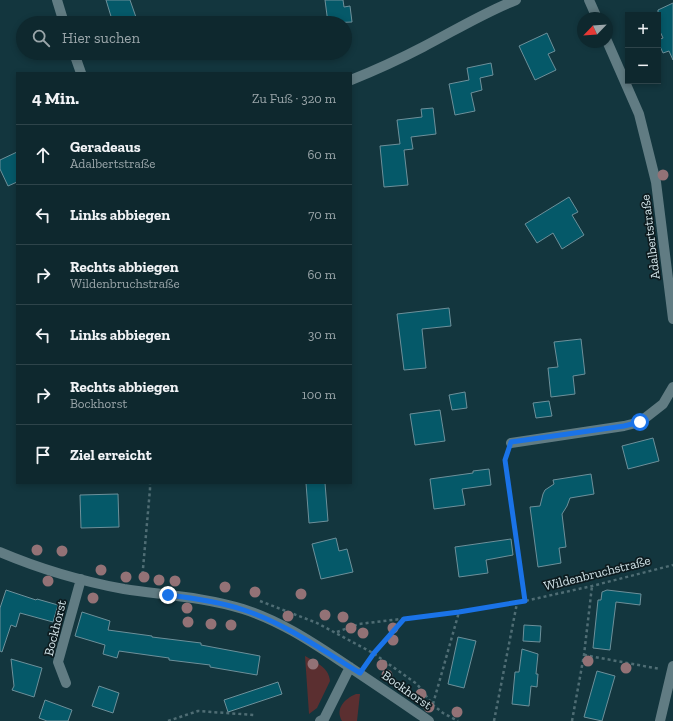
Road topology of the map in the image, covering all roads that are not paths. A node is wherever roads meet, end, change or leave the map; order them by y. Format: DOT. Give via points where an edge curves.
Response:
graph roads {
  1 [pos="57,0"];
  2 [pos="516,0"];
  3 [pos="589,0"];
  4 [pos="594,12"];
  5 [pos="62,16"];
  6 [pos="610,48"];
  7 [pos="76,60"];
  8 [pos="81,72"];
  9 [pos="352,80"];
  10 [pos="673,319"];
  11 [pos="673,387"];
  12 [pos="511,442"];
  13 [pos="0,552"];
  14 [pos="81,580"];
  15 [pos="350,667"];
  16 [pos="669,668"];
  17 [pos="66,683"];
  18 [pos="426,719"];
  19 [pos="324,720"];
  20 [pos="660,721"];
  1 -- 5 [label="street"];
  2 -- 9 [label="street" via="479,16 422,48"];
  3 -- 4 [label="street"];
  6 -- 10 [label="street, Adalbertstraße" via="639,114 656,182"];
  7 -- 8 [label="street"];
  11 -- 12 [label="street" via="663,404 640,422"];
  13 -- 14 [label="street, Bockhorst"];
  14 -- 15 [label="street, Bockhorst" via="124,589 196,598 244,610 306,638"];
  14 -- 17 [label="street, Bockhorst" via="58,662"];
  15 -- 18 [label="street, Bockhorst"];
  15 -- 19 [label="street"];
  16 -- 20 [label="street"];
}
